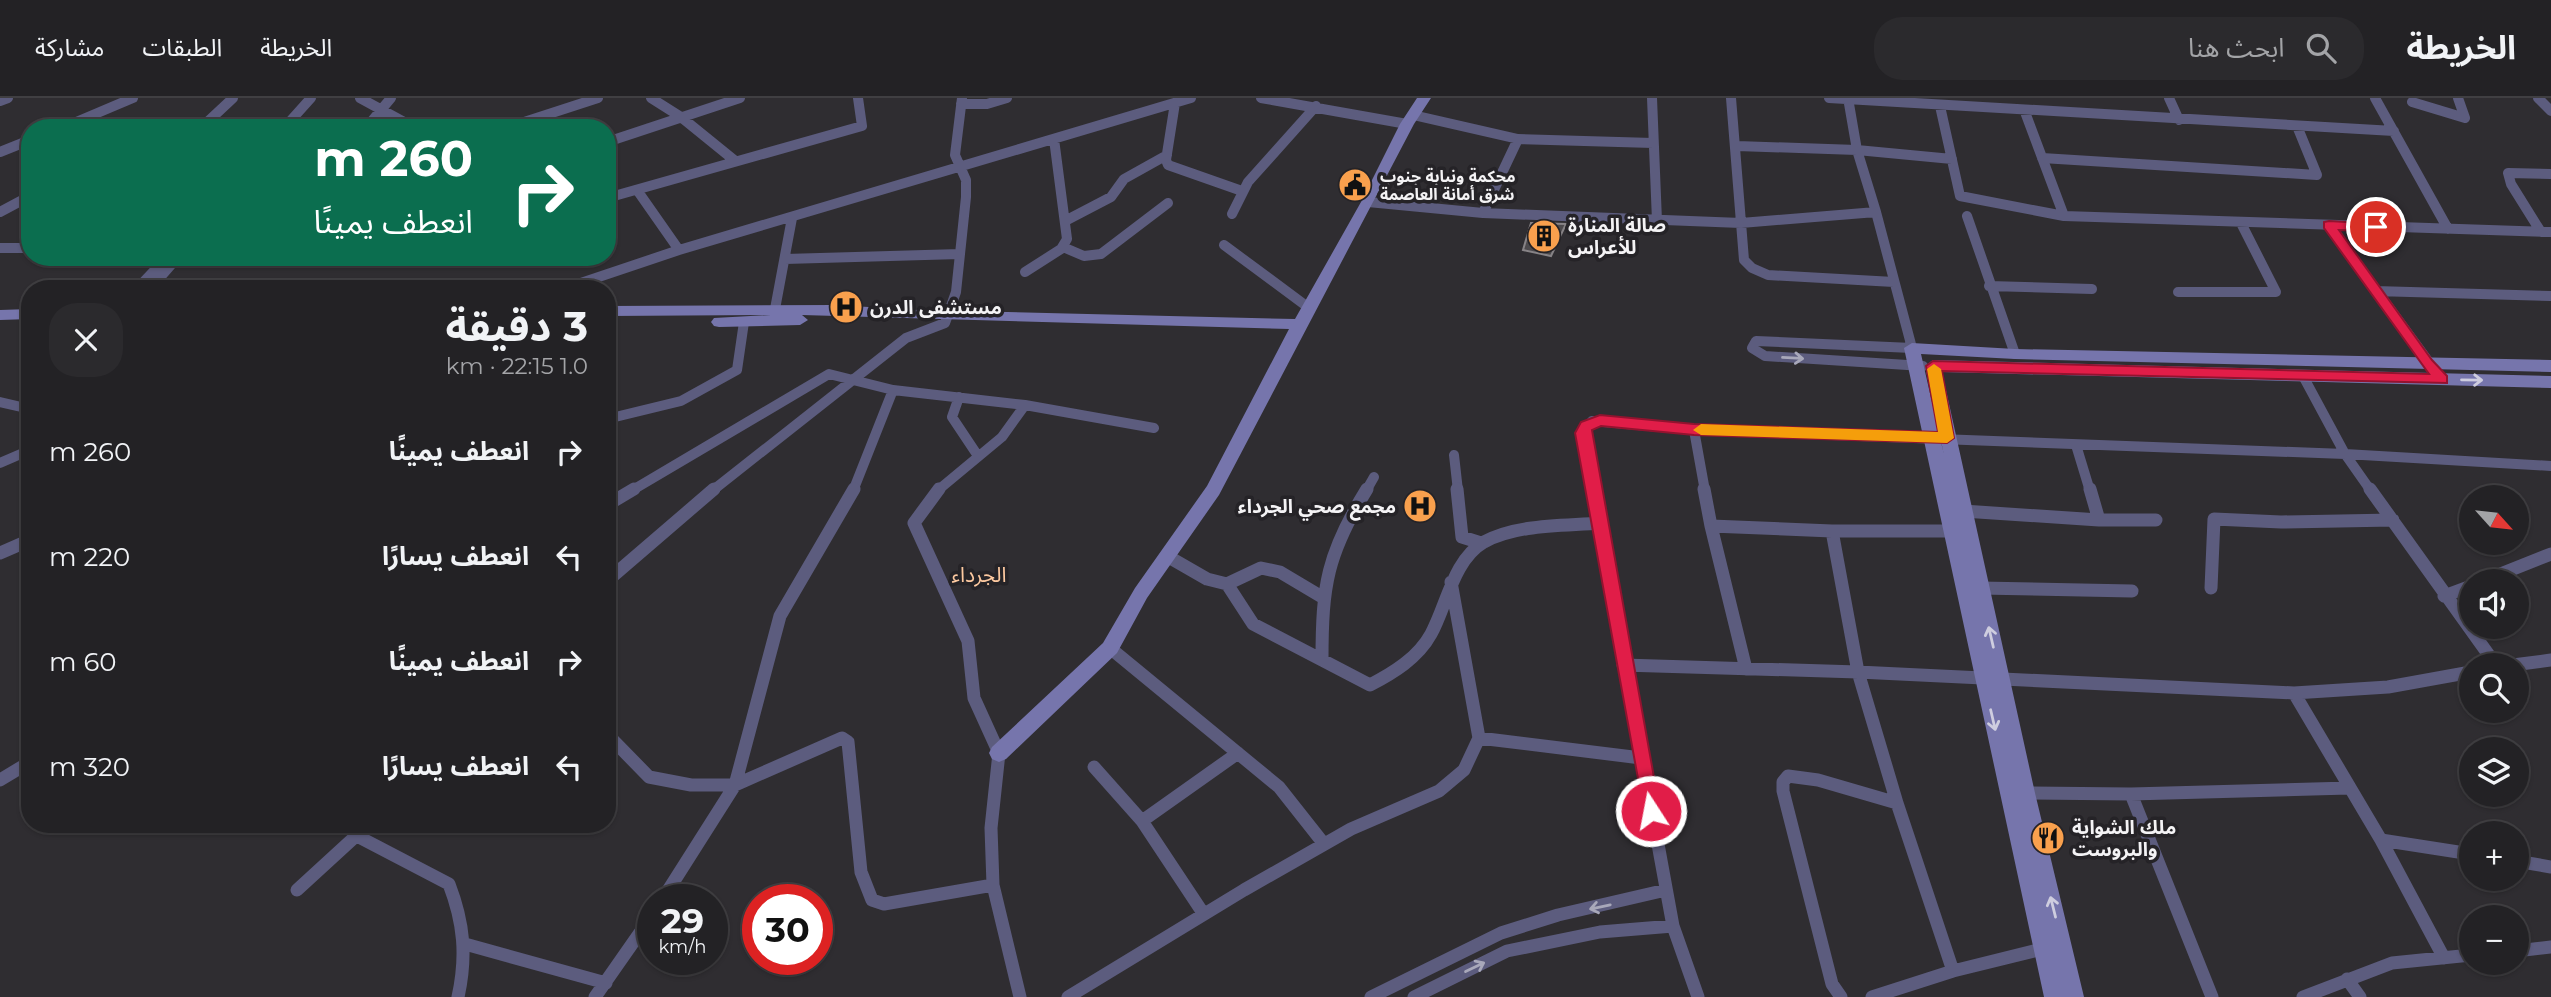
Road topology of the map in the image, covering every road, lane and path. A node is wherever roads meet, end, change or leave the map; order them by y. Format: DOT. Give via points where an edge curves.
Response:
graph roads {
  1 [pos="8,98"];
  2 [pos="132,98"];
  3 [pos="233,98"];
  4 [pos="311,98"];
  5 [pos="322,98"];
  6 [pos="360,98"];
  7 [pos="391,98"];
  8 [pos="597,98"];
  9 [pos="651,98"];
  10 [pos="740,98"];
  11 [pos="858,98"];
  12 [pos="1007,98"];
  13 [pos="1191,98"];
  14 [pos="1261,98"];
  15 [pos="1424,98"];
  16 [pos="1652,98"];
  17 [pos="1731,98"];
  18 [pos="1829,98"];
  19 [pos="2169,98"];
  20 [pos="2375,98"];
  21 [pos="2458,98"];
  22 [pos="2539,98"];
  23 [pos="1848,99"];
  24 [pos="2551,99"];
  25 [pos="0,101"];
  26 [pos="961,101"];
  27 [pos="2412,102"];
  28 [pos="1175,103"];
  29 [pos="1316,106"];
  30 [pos="1940,106"];
  31 [pos="381,108"];
  32 [pos="2551,111"];
  33 [pos="2025,112"];
  34 [pos="681,117"];
  35 [pos="87,119"];
  36 [pos="211,119"];
  37 [pos="292,119"];
  38 [pos="303,119"];
  39 [pos="373,119"];
  40 [pos="400,119"];
  41 [pos="533,119"];
  42 [pos="1410,119"];
  43 [pos="2179,120"];
  44 [pos="2297,126"];
  45 [pos="2394,131"];
  46 [pos="616,139"];
  47 [pos="1054,139"];
  48 [pos="1518,139"];
  49 [pos="1653,143"];
  50 [pos="21,144"];
  51 [pos="1737,146"];
  52 [pos="1857,150"];
  53 [pos="0,152"];
  54 [pos="1167,155"];
  55 [pos="2042,158"];
  56 [pos="734,159"];
  57 [pos="1952,159"];
  58 [pos="961,167"];
  59 [pos="2551,174"];
  60 [pos="637,190"];
  61 [pos="1242,191"];
  62 [pos="616,196"];
  63 [pos="21,201"];
  64 [pos="1368,202"];
  65 [pos="1168,203"];
  66 [pos="0,212"];
  67 [pos="1876,212"];
  68 [pos="1483,213"];
  69 [pos="1232,214"];
  70 [pos="1967,216"];
  71 [pos="2064,216"];
  72 [pos="792,218"];
  73 [pos="1065,221"];
  74 [pos="1657,222"];
  75 [pos="1741,223"];
  76 [pos="2241,223"];
  77 [pos="2329,225"];
  78 [pos="2448,229"];
  79 [pos="2546,232"];
  80 [pos="1224,246"];
  81 [pos="1063,247"];
  82 [pos="0,248"];
  83 [pos="21,248"];
  84 [pos="679,250"];
  85 [pos="960,254"];
  86 [pos="785,259"];
  87 [pos="159,266"];
  88 [pos="170,266"];
  89 [pos="1025,272"];
  90 [pos="145,280"];
  91 [pos="158,280"];
  92 [pos="590,280"];
  93 [pos="1894,282"];
  94 [pos="1989,286"];
  95 [pos="2092,289"];
  96 [pos="2375,291"];
  97 [pos="2178,292"];
  98 [pos="2551,296"];
  99 [pos="0,307"];
  100 [pos="21,307"];
  101 [pos="775,309"];
  102 [pos="616,312"];
  103 [pos="21,314"];
  104 [pos="0,315"];
  105 [pos="947,318"];
  106 [pos="616,322"];
  107 [pos="744,322"];
  108 [pos="1301,322"];
  109 [pos="2015,354"];
  110 [pos="1923,357"];
  111 [pos="2427,363"];
  112 [pos="2551,366"];
  113 [pos="2303,376"];
  114 [pos="851,379"];
  115 [pos="2442,380"];
  116 [pos="2551,382"];
  117 [pos="893,390"];
  118 [pos="959,397"];
  119 [pos="6,403"];
  120 [pos="1025,405"];
  121 [pos="0,412"];
  122 [pos="616,417"];
  123 [pos="1154,428"];
  124 [pos="1694,430"];
  125 [pos="1940,437"];
  126 [pos="2076,445"];
  127 [pos="21,454"];
  128 [pos="1454,454"];
  129 [pos="2345,454"];
  130 [pos="978,456"];
  131 [pos="0,463"];
  132 [pos="2551,466"];
  133 [pos="1374,477"];
  134 [pos="616,500"];
  135 [pos="1963,511"];
  136 [pos="2099,520"];
  137 [pos="2156,520"];
  138 [pos="2393,520"];
  139 [pos="1600,523"];
  140 [pos="1711,526"];
  141 [pos="1832,531"];
  142 [pos="1961,531"];
  143 [pos="1481,543"];
  144 [pos="21,544"];
  145 [pos="0,553"];
  146 [pos="2551,554"];
  147 [pos="1167,556"];
  148 [pos="2513,569"];
  149 [pos="616,573"];
  150 [pos="1451,582"];
  151 [pos="1227,584"];
  152 [pos="1980,588"];
  153 [pos="2211,588"];
  154 [pos="2459,590"];
  155 [pos="2132,591"];
  156 [pos="2444,596"];
  157 [pos="1322,597"];
  158 [pos="1110,648"];
  159 [pos="2487,653"];
  160 [pos="1322,660"];
  161 [pos="2551,660"];
  162 [pos="2529,663"];
  163 [pos="1623,665"];
  164 [pos="1746,669"];
  165 [pos="1858,672"];
  166 [pos="2459,674"];
  167 [pos="1992,680"];
  168 [pos="2294,693"];
  169 [pos="1479,738"];
  170 [pos="616,742"];
  171 [pos="999,753"];
  172 [pos="1238,753"];
  173 [pos="1641,758"];
  174 [pos="21,767"];
  175 [pos="1094,767"];
  176 [pos="0,779"];
  177 [pos="735,785"];
  178 [pos="2349,788"];
  179 [pos="2025,793"];
  180 [pos="2131,794"];
  181 [pos="1897,803"];
  182 [pos="1142,821"];
  183 [pos="360,833"];
  184 [pos="368,833"];
  185 [pos="2381,840"];
  186 [pos="1324,844"];
  187 [pos="2459,852"];
  188 [pos="2529,863"];
  189 [pos="2551,867"];
  190 [pos="672,884"];
  191 [pos="993,885"];
  192 [pos="297,890"];
  193 [pos="1667,890"];
  194 [pos="1203,913"];
  195 [pos="1673,926"];
  196 [pos="637,937"];
  197 [pos="465,944"];
  198 [pos="2053,946"];
  199 [pos="2551,947"];
  200 [pos="2529,950"];
  201 [pos="2459,956"];
  202 [pos="2444,958"];
  203 [pos="1953,971"];
  204 [pos="2347,979"];
  205 [pos="606,983"];
  206 [pos="458,997"];
  207 [pos="595,997"];
  208 [pos="1020,997"];
  209 [pos="1068,997"];
  210 [pos="1371,997"];
  211 [pos="1414,997"];
  212 [pos="1698,997"];
  213 [pos="1841,997"];
  214 [pos="1872,997"];
  215 [pos="2055,997"];
  216 [pos="2073,997"];
  217 [pos="2212,997"];
  218 [pos="2303,997"];
  219 [pos="2360,997"];
  1 -- 25 [label="street"];
  2 -- 35 [label="street"];
  3 -- 36 [label="street"];
  4 -- 37 [label="street"];
  5 -- 38 [label="street"];
  6 -- 31 [label="street"];
  7 -- 31 [label="street"];
  8 -- 41 [label="street"];
  9 -- 34 [label="street"];
  10 -- 34 [label="street"];
  11 -- 56 [label="street" via="862,126"];
  12 -- 26 [label="street" via="987,104"];
  13 -- 28 [label="street"];
  14 -- 29 [label="street"];
  15 -- 42 [label="street"];
  16 -- 49 [label="street"];
  17 -- 51 [label="street"];
  18 -- 23 [label="street"];
  19 -- 43 [label="street"];
  20 -- 45 [label="street"];
  21 -- 27 [label="street" via="2465,118"];
  22 -- 24 [label="street"];
  22 -- 32 [label="street"];
  23 -- 30 [label="street"];
  23 -- 52 [label="street"];
  26 -- 58 [label="street" via="955,155"];
  28 -- 47 [label="street"];
  28 -- 54 [label="street"];
  29 -- 42 [label="street"];
  29 -- 61 [label="street"];
  30 -- 33 [label="street"];
  30 -- 57 [label="street"];
  31 -- 39 [label="street"];
  31 -- 40 [label="street"];
  33 -- 43 [label="street"];
  33 -- 55 [label="street"];
  34 -- 46 [label="street"];
  34 -- 56 [label="street"];
  42 -- 48 [label="street"];
  42 -- 64 [label="street"];
  43 -- 44 [label="street"];
  44 -- 45 [label="street"];
  44 -- 55 [label="street" via="2317,174"];
  45 -- 78 [label="street"];
  47 -- 58 [label="street"];
  47 -- 73 [label="street"];
  48 -- 49 [label="street"];
  48 -- 68 [label="street"];
  49 -- 74 [label="street"];
  50 -- 53 [label="street"];
  51 -- 52 [label="street"];
  51 -- 75 [label="street"];
  52 -- 57 [label="street"];
  52 -- 67 [label="street"];
  54 -- 61 [label="street" via="1172,168"];
  54 -- 73 [label="street" via="1124,179 1111,197"];
  55 -- 71 [label="street"];
  56 -- 60 [label="street"];
  57 -- 71 [label="street" via="1960,195"];
  58 -- 72 [label="street"];
  58 -- 85 [label="street" via="966,180"];
  59 -- 79 [label="street" via="2508,173"];
  60 -- 62 [label="street"];
  60 -- 84 [label="street"];
  61 -- 69 [label="street"];
  63 -- 66 [label="street"];
  64 -- 68 [label="street"];
  64 -- 108 [label="street"];
  65 -- 81 [label="street" via="1101,254 1084,256"];
  67 -- 75 [label="street"];
  67 -- 93 [label="street"];
  68 -- 74 [label="street"];
  70 -- 94 [label="street"];
  71 -- 76 [label="street"];
  72 -- 84 [label="street"];
  72 -- 86 [label="street"];
  73 -- 81 [label="street"];
  74 -- 75 [label="street"];
  75 -- 93 [label="street" via="1744,260 1768,275"];
  76 -- 77 [label="street"];
  76 -- 97 [label="street" via="2276,292"];
  77 -- 78 [label="street"];
  77 -- 96 [label="street"];
  78 -- 79 [label="street"];
  80 -- 108 [label="street"];
  81 -- 89 [label="street"];
  82 -- 83 [label="street"];
  84 -- 92 [label="street"];
  85 -- 86 [label="street"];
  85 -- 105 [label="street"];
  86 -- 101 [label="street"];
  87 -- 90 [label="street"];
  88 -- 91 [label="street"];
  93 -- 110 [label="street"];
  94 -- 95 [label="street"];
  94 -- 109 [label="street"];
  96 -- 98 [label="street"];
  96 -- 111 [label="street"];
  99 -- 100 [label="street"];
  101 -- 102 [label="street"];
  101 -- 105 [label="street"];
  103 -- 104 [label="street"];
  105 -- 107 [label="street"];
  105 -- 108 [label="street"];
  105 -- 114 [label="street" via="906,338"];
  106 -- 107 [label="street"];
  107 -- 122 [label="street" via="737,370 681,401"];
  108 -- 147 [label="street" via="1213,490"];
  109 -- 110 [label="street"];
  109 -- 111 [label="street"];
  110 -- 110 [label="street, one-way" via="1756,341 1752,348 1765,356"];
  110 -- 113 [label="street"];
  110 -- 125 [label="street"];
  111 -- 112 [label="street"];
  111 -- 115 [label="street"];
  113 -- 115 [label="street"];
  113 -- 129 [label="street"];
  114 -- 117 [label="street"];
  114 -- 134 [label="street" via="829,374 754,414"];
  114 -- 149 [label="street"];
  115 -- 116 [label="street, one-way"];
  117 -- 118 [label="street"];
  117 -- 177 [label="street" via="851,496 780,616"];
  118 -- 120 [label="street"];
  118 -- 130 [label="street" via="952,417"];
  119 -- 121 [label="street"];
  120 -- 123 [label="street"];
  120 -- 130 [label="street" via="1011,427"];
  124 -- 125 [label="street"];
  124 -- 139 [label="street" via="1600,420 1586,426 1583,433"];
  124 -- 140 [label="street"];
  125 -- 126 [label="street"];
  125 -- 135 [label="street"];
  125 -- 142 [label="street"];
  126 -- 129 [label="street"];
  126 -- 136 [label="street"];
  127 -- 131 [label="street"];
  128 -- 143 [label="street" via="1462,537"];
  129 -- 132 [label="street"];
  129 -- 138 [label="street"];
  130 -- 171 [label="street" via="924,501 914,523 968,641 974,698"];
  133 -- 157 [label="street" via="1336,542"];
  135 -- 136 [label="street"];
  135 -- 142 [label="street"];
  136 -- 137 [label="street"];
  138 -- 153 [label="street" via="2214,519"];
  138 -- 156 [label="street"];
  139 -- 143 [label="street" via="1512,533"];
  139 -- 163 [label="street"];
  140 -- 141 [label="street"];
  140 -- 164 [label="street"];
  141 -- 142 [label="street"];
  141 -- 165 [label="street"];
  142 -- 152 [label="street"];
  142 -- 167 [label="street"];
  143 -- 150 [label="street"];
  144 -- 145 [label="street"];
  146 -- 148 [label="street"];
  147 -- 151 [label="street" via="1207,579"];
  147 -- 158 [label="street"];
  150 -- 160 [label="street" via="1430,636 1392,676 1370,685"];
  150 -- 169 [label="street"];
  151 -- 157 [label="street" via="1261,568 1280,572"];
  151 -- 160 [label="street" via="1253,624"];
  152 -- 155 [label="street"];
  167 -- 152 [label="street, one-way"];
  154 -- 156 [label="street"];
  156 -- 159 [label="street"];
  157 -- 160 [label="street"];
  158 -- 171 [label="street"];
  158 -- 172 [label="street"];
  161 -- 162 [label="street"];
  163 -- 164 [label="street"];
  163 -- 173 [label="street"];
  164 -- 165 [label="street"];
  165 -- 167 [label="street"];
  165 -- 181 [label="street"];
  166 -- 168 [label="street" via="2388,687"];
  167 -- 168 [label="street"];
  167 -- 179 [label="street"];
  167 -- 198 [label="street, one-way"];
  168 -- 178 [label="street"];
  169 -- 173 [label="street"];
  169 -- 186 [label="street" via="1474,759 1446,786"];
  170 -- 177 [label="street" via="649,777 691,785"];
  171 -- 191 [label="street" via="991,828"];
  172 -- 182 [label="street"];
  172 -- 186 [label="street" via="1279,787"];
  173 -- 193 [label="street"];
  174 -- 176 [label="street"];
  175 -- 182 [label="street"];
  177 -- 190 [label="street"];
  177 -- 191 [label="street" via="842,738 848,742 862,872 872,900 884,904"];
  178 -- 180 [label="street"];
  178 -- 185 [label="street"];
  179 -- 180 [label="street"];
  198 -- 179 [label="street, one-way"];
  180 -- 217 [label="street"];
  181 -- 203 [label="street"];
  181 -- 213 [label="street" via="1818,780 1788,776 1783,782 1832,984"];
  182 -- 194 [label="street"];
  183 -- 192 [label="street"];
  184 -- 197 [label="street" via="449,884"];
  185 -- 187 [label="street"];
  185 -- 202 [label="street"];
  186 -- 194 [label="street"];
  188 -- 189 [label="street"];
  191 -- 208 [label="street"];
  193 -- 195 [label="street"];
  193 -- 210 [label="street, one-way" via="1501,933"];
  194 -- 209 [label="street"];
  211 -- 195 [label="street, one-way" via="1507,951 1600,932"];
  195 -- 212 [label="street"];
  196 -- 205 [label="street"];
  197 -- 205 [label="street"];
  197 -- 206 [label="street" via="467,959"];
  198 -- 203 [label="street"];
  198 -- 215 [label="street"];
  198 -- 216 [label="street"];
  199 -- 200 [label="street"];
  201 -- 202 [label="street"];
  202 -- 204 [label="street" via="2392,963"];
  203 -- 214 [label="street"];
  204 -- 218 [label="street"];
  204 -- 219 [label="street"];
  205 -- 207 [label="street"];
}
